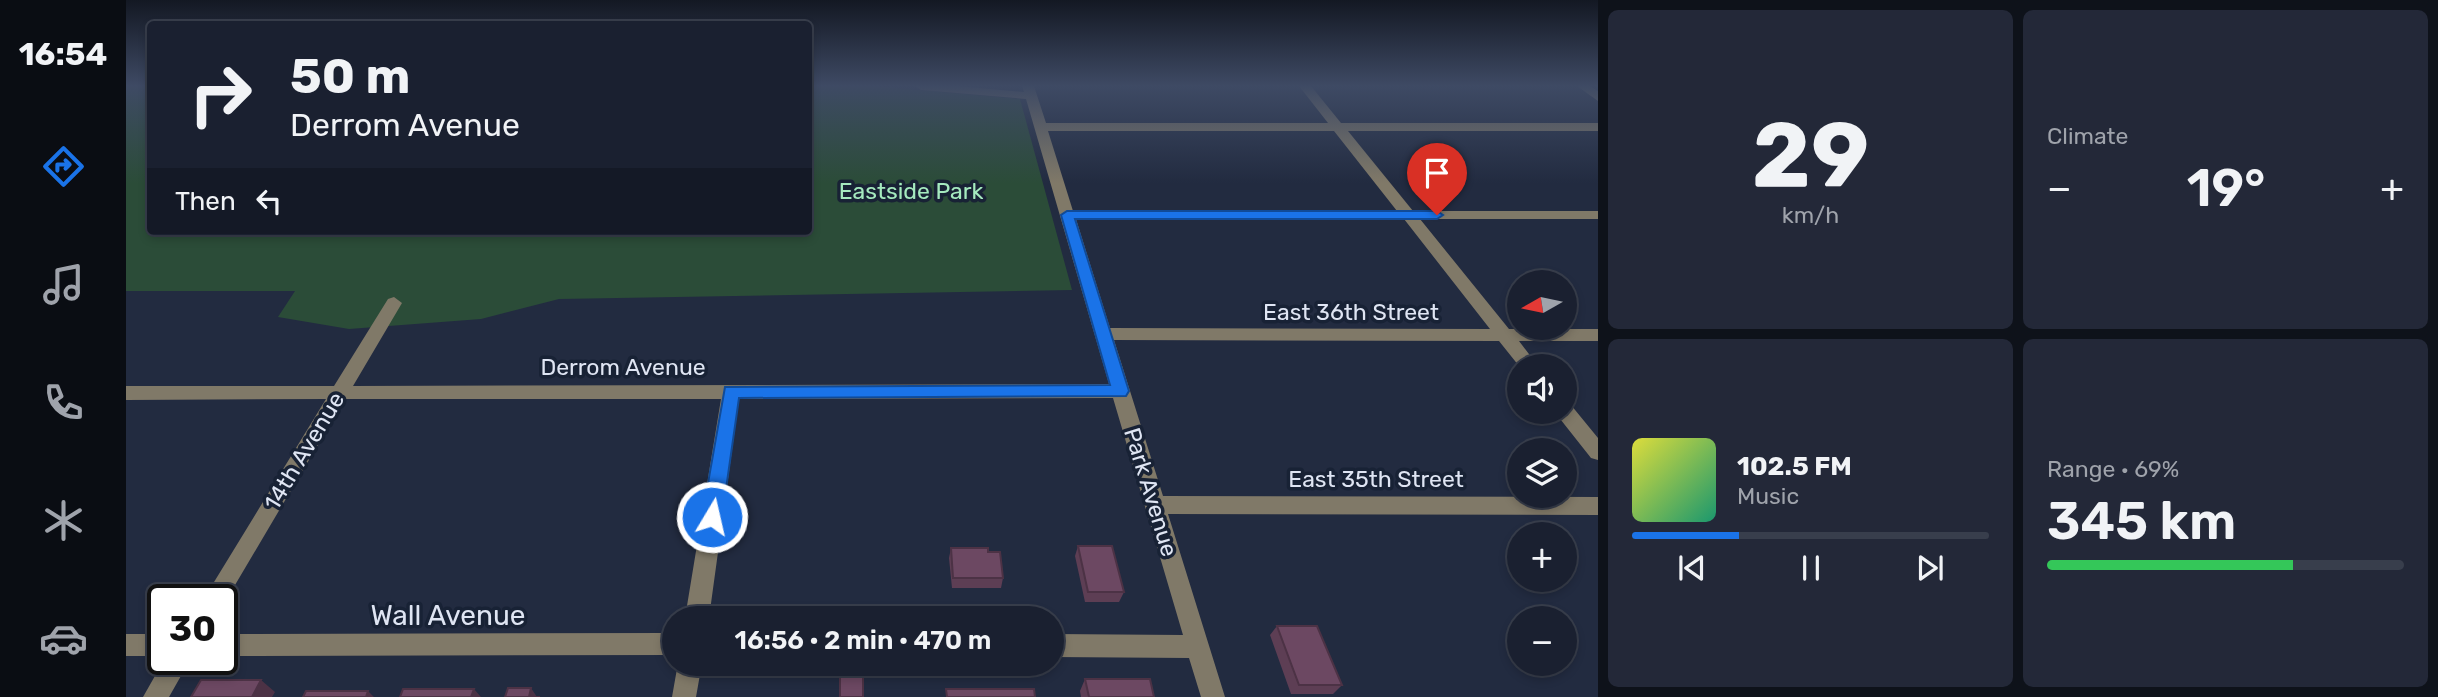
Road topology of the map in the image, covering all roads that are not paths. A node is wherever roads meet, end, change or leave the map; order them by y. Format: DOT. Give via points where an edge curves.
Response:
graph roads {
  1 [pos="1038,119"];
  2 [pos="1331,119"];
  3 [pos="1041,127"];
  4 [pos="1338,127"];
  5 [pos="1598,127"];
  6 [pos="1067,215"];
  7 [pos="1410,215"];
  8 [pos="1598,215"];
  9 [pos="394,303"];
  10 [pos="1103,334"];
  11 [pos="1504,334"];
  12 [pos="1598,335"];
  13 [pos="1520,354"];
  14 [pos="1121,391"];
  15 [pos="731,392"];
  16 [pos="126,393"];
  17 [pos="340,393"];
  18 [pos="1575,424"];
  19 [pos="1598,452"];
  20 [pos="1155,505"];
  21 [pos="1598,506"];
  22 [pos="224,584"];
  23 [pos="699,606"];
  24 [pos="662,644"];
  25 [pos="126,645"];
  26 [pos="147,645"];
  27 [pos="238,645"];
  28 [pos="1064,646"];
  29 [pos="1198,647"];
  30 [pos="168,675"];
  31 [pos="688,676"];
  32 [pos="155,697"];
  33 [pos="684,697"];
  34 [pos="1213,697"];
  1 -- 3 [label="street, Park Avenue"];
  2 -- 4 [label="street"];
  3 -- 4 [label="street"];
  3 -- 6 [label="street, Park Avenue"];
  4 -- 5 [label="street"];
  4 -- 7 [label="street"];
  6 -- 7 [label="street"];
  6 -- 10 [label="street, Park Avenue"];
  7 -- 8 [label="street"];
  7 -- 11 [label="street"];
  9 -- 17 [label="street, 14th Avenue"];
  10 -- 11 [label="street, East 36th Street"];
  10 -- 14 [label="street, Park Avenue"];
  11 -- 12 [label="street, East 36th Street"];
  11 -- 13 [label="street"];
  14 -- 15 [label="street, Derrom Avenue"];
  14 -- 20 [label="street, Park Avenue"];
  15 -- 17 [label="street, Derrom Avenue"];
  15 -- 23 [label="street"];
  16 -- 17 [label="street, Derrom Avenue"];
  17 -- 22 [label="street, 14th Avenue"];
  18 -- 19 [label="street"];
  20 -- 21 [label="street, East 35th Street"];
  20 -- 29 [label="street, Park Avenue"];
  24 -- 27 [label="street, Wall Avenue"];
  25 -- 26 [label="street"];
  28 -- 29 [label="street"];
  29 -- 34 [label="street, Park Avenue"];
  30 -- 32 [label="street"];
  31 -- 33 [label="street"];
}
